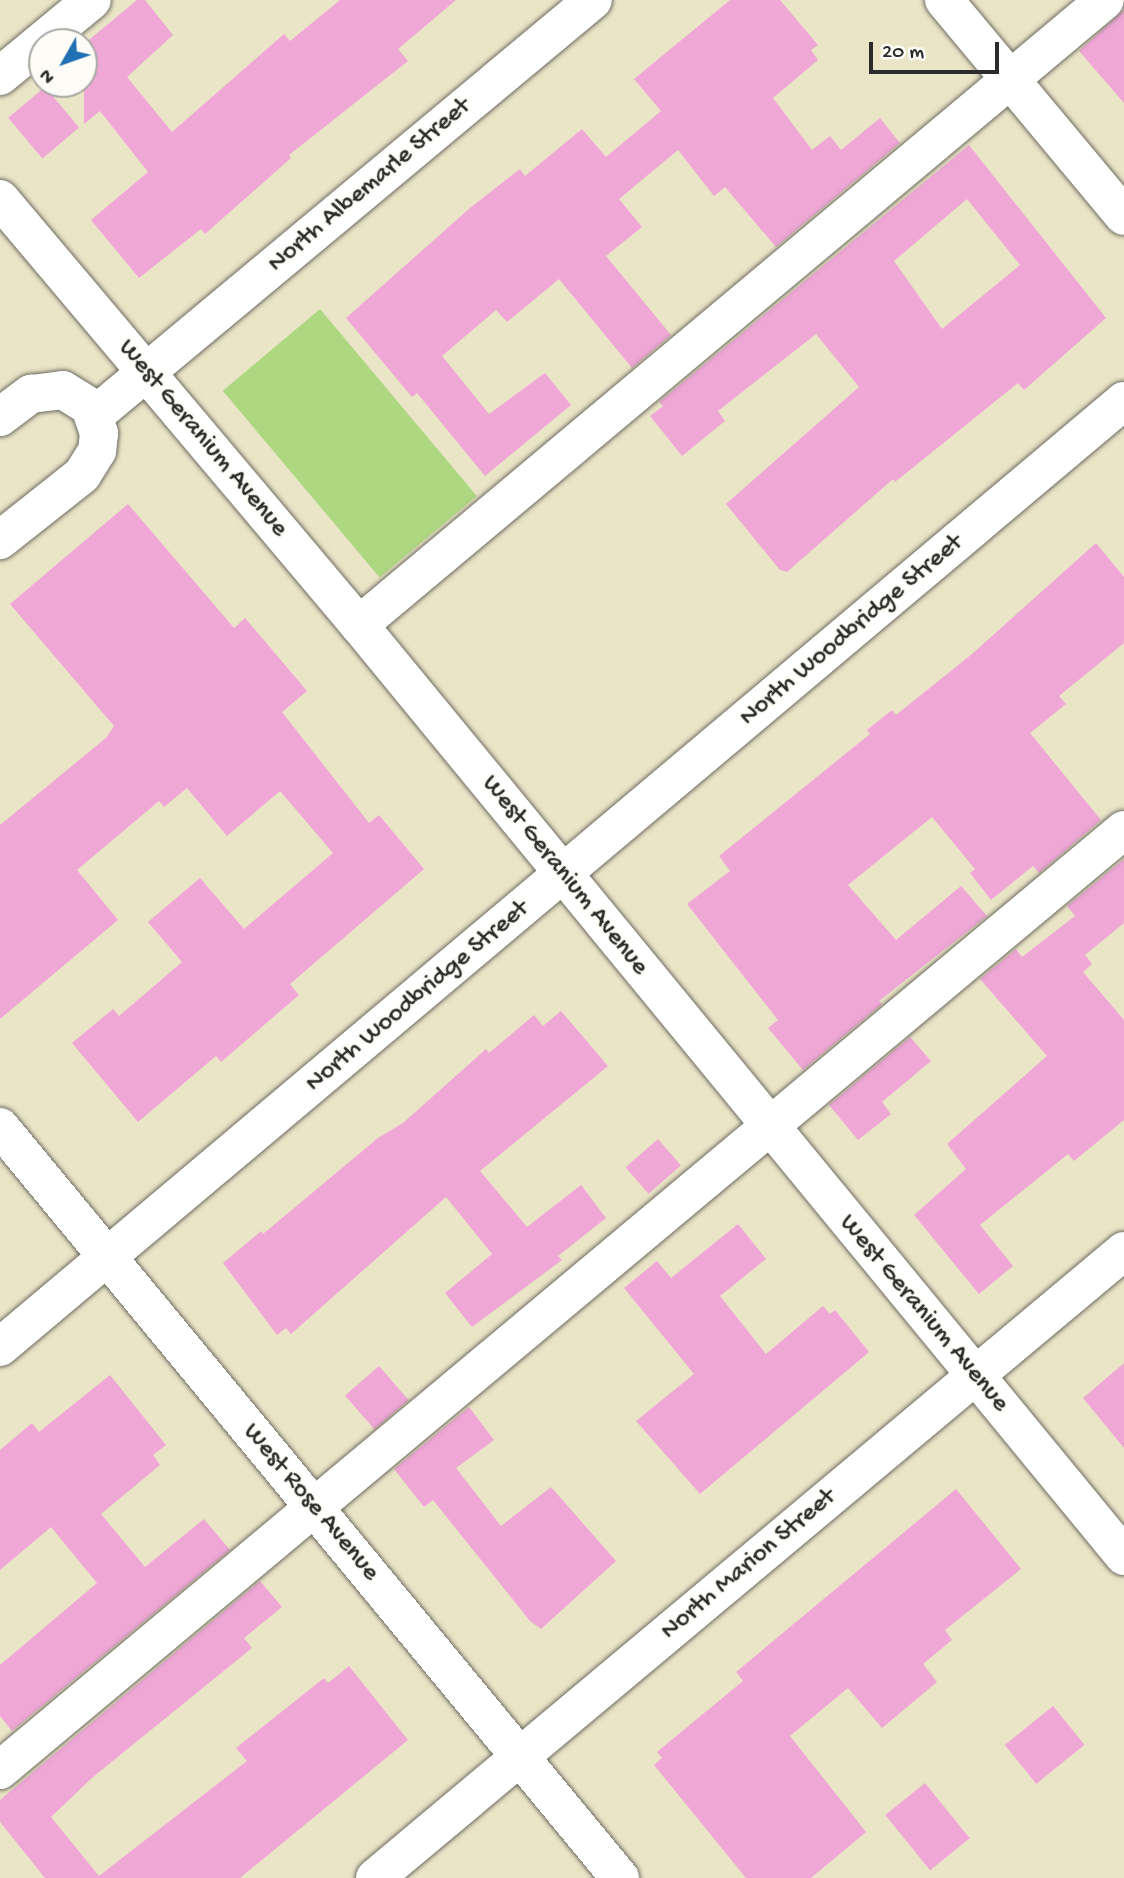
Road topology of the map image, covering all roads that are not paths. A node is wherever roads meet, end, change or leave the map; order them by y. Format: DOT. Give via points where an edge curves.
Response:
graph roads {
  1 [pos="92,0"];
  2 [pos="593,0"];
  3 [pos="944,0"];
  4 [pos="1105,0"];
  5 [pos="0,76"];
  6 [pos="1010,80"];
  7 [pos="0,199"];
  8 [pos="1124,216"];
  9 [pos="146,372"];
  10 [pos="1124,401"];
  11 [pos="95,415"];
  12 [pos="0,417"];
  13 [pos="0,540"];
  14 [pos="359,625"];
  15 [pos="1124,830"];
  16 [pos="563,875"];
  17 [pos="767,1126"];
  18 [pos="0,1127"];
  19 [pos="1124,1251"];
  20 [pos="108,1259"];
  21 [pos="0,1347"];
  22 [pos="974,1376"];
  23 [pos="315,1509"];
  24 [pos="1124,1556"];
  25 [pos="520,1758"];
  26 [pos="0,1770"];
  27 [pos="375,1878"];
  28 [pos="620,1878"];
  1 -- 5 [label="street"];
  2 -- 9 [label="street, North Albemarle Street"];
  3 -- 6 [label="street"];
  4 -- 6 [label="street"];
  6 -- 8 [label="street"];
  6 -- 14 [label="street"];
  7 -- 9 [label="street, West Geranium Avenue"];
  9 -- 11 [label="street, North Albemarle Street"];
  9 -- 14 [label="street, West Geranium Avenue"];
  10 -- 16 [label="street, North Woodbridge Street"];
  11 -- 12 [label="street" via="73,393 53,389 31,394"];
  11 -- 13 [label="street" via="98,442 88,467"];
  14 -- 16 [label="street, West Geranium Avenue"];
  15 -- 17 [label="street"];
  16 -- 17 [label="street, West Geranium Avenue"];
  16 -- 20 [label="street, North Woodbridge Street"];
  17 -- 22 [label="street, West Geranium Avenue"];
  17 -- 23 [label="street"];
  18 -- 20 [label="street, West Rose Avenue"];
  19 -- 22 [label="street, North Marion Street"];
  20 -- 21 [label="street, North Woodbridge Street"];
  20 -- 23 [label="street, West Rose Avenue"];
  22 -- 24 [label="street, West Geranium Avenue"];
  22 -- 25 [label="street, North Marion Street"];
  23 -- 25 [label="street, West Rose Avenue"];
  23 -- 26 [label="street"];
  25 -- 27 [label="street, North Marion Street"];
  25 -- 28 [label="street, West Rose Avenue"];
}
